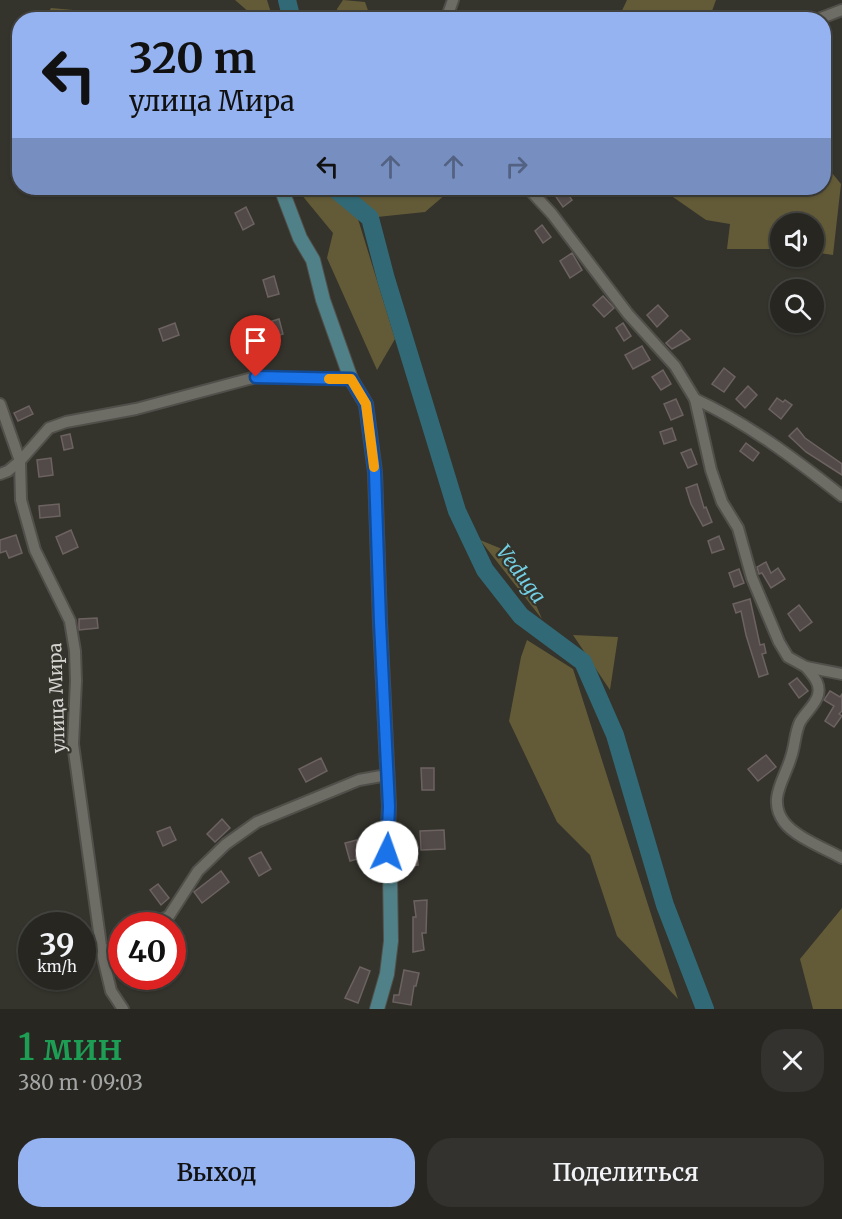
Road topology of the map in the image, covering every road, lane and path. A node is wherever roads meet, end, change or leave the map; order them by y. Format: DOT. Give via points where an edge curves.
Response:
graph roads {
  1 [pos="283,195"];
  2 [pos="534,195"];
  3 [pos="351,379"];
  4 [pos="695,399"];
  5 [pos="0,404"];
  6 [pos="20,461"];
  7 [pos="0,474"];
  8 [pos="842,496"];
  9 [pos="806,667"];
  10 [pos="842,674"];
  11 [pos="387,775"];
  12 [pos="842,858"];
  13 [pos="172,912"];
  14 [pos="108,949"];
  15 [pos="102,953"];
  16 [pos="123,1009"];
  17 [pos="377,1009"];
  1 -- 3 [label="street" via="313,260"];
  2 -- 4 [label="street" via="628,314 675,366"];
  3 -- 6 [label="street" via="256,377 66,422 49,428"];
  3 -- 11 [label="street" via="366,404 375,472"];
  4 -- 8 [label="street" via="748,426"];
  4 -- 9 [label="street" via="711,470 722,502 738,528 752,578 788,657"];
  5 -- 6 [label="street, улица Мира"];
  6 -- 7 [label="street"];
  6 -- 15 [label="street, улица Мира" via="21,500 35,550 70,621 76,681 73,744"];
  9 -- 10 [label="street"];
  9 -- 12 [label="street" via="818,682 818,696 799,723 791,758 776,795 778,808 784,822 797,833"];
  11 -- 13 [label="street" via="359,780 257,822 198,871"];
  11 -- 17 [label="street" via="391,941"];
  14 -- 15 [label="street"];
  15 -- 16 [label="street, улица Мира" via="111,991"];
}
